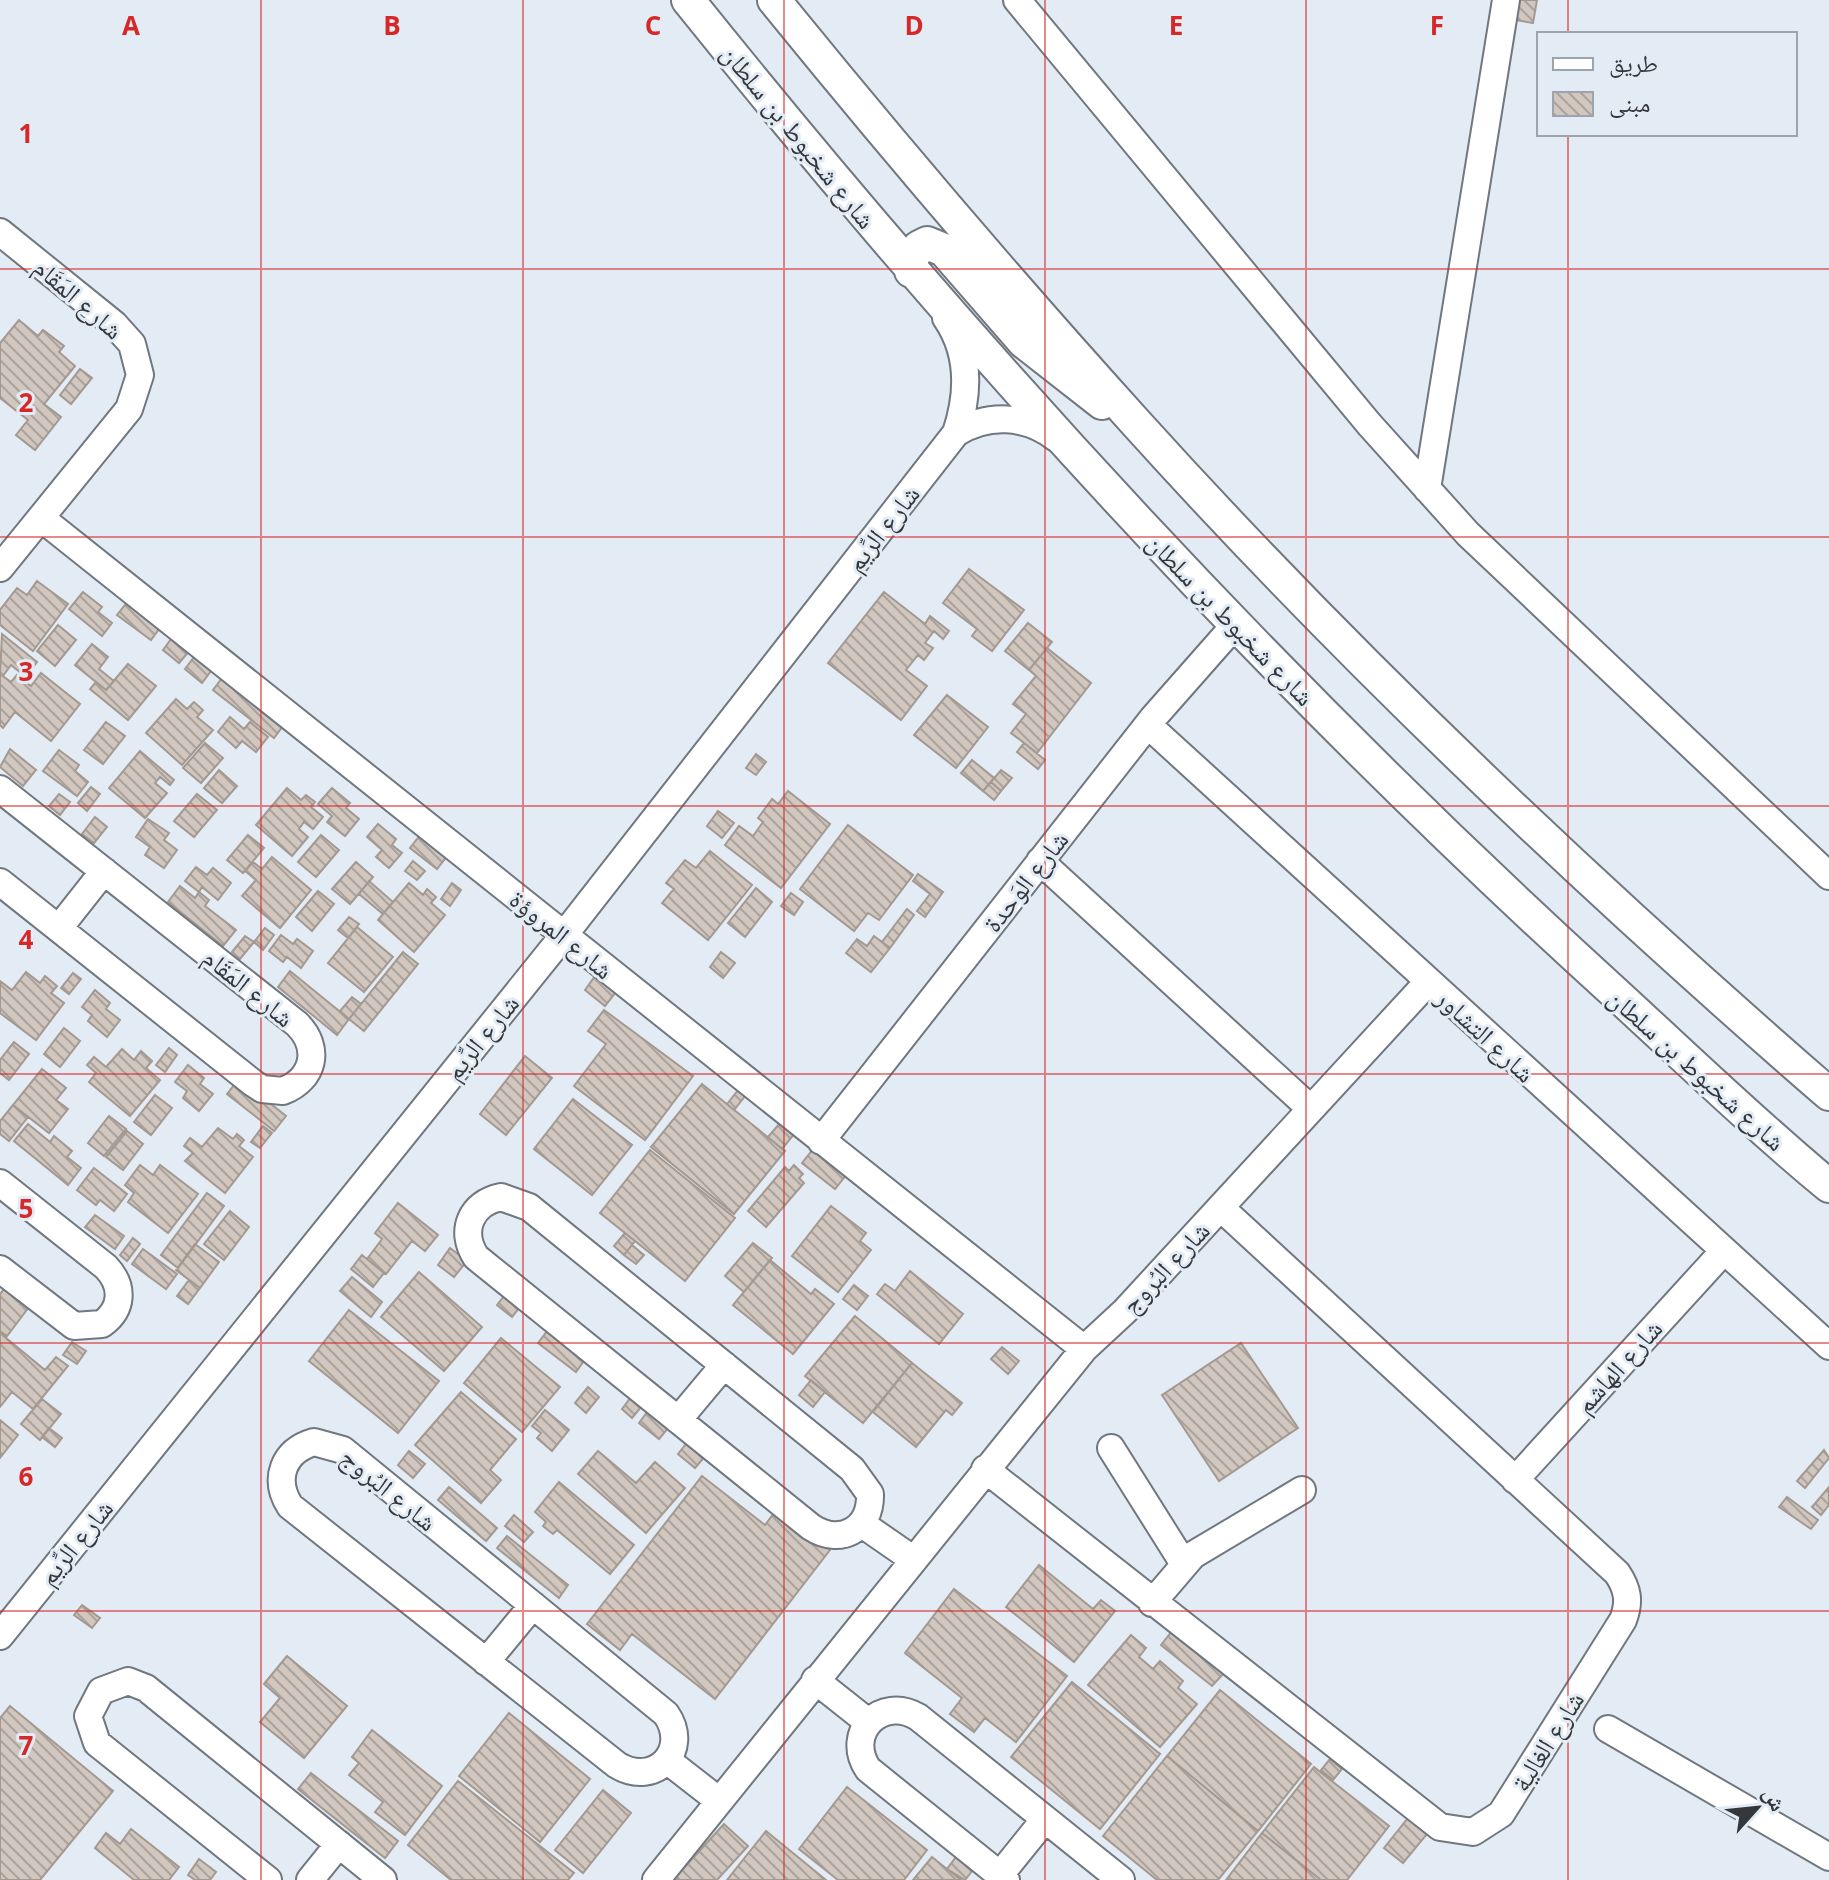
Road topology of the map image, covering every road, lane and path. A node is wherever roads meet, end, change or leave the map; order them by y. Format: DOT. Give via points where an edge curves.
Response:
graph roads {
  1 [pos="688,0"];
  2 [pos="774,0"];
  3 [pos="1017,0"];
  4 [pos="1506,0"];
  5 [pos="0,232"];
  6 [pos="920,282"];
  7 [pos="1138,426"];
  8 [pos="956,433"];
  9 [pos="1069,449"];
  10 [pos="1427,489"];
  11 [pos="41,518"];
  12 [pos="0,568"];
  13 [pos="1235,625"];
  14 [pos="1148,725"];
  15 [pos="0,789"];
  16 [pos="1040,861"];
  17 [pos="104,871"];
  18 [pos="1829,876"];
  19 [pos="0,882"];
  20 [pos="59,928"];
  21 [pos="564,935"];
  22 [pos="1428,982"];
  23 [pos="1829,1094"];
  24 [pos="1311,1109"];
  25 [pos="821,1141"];
  26 [pos="0,1183"];
  27 [pos="1829,1186"];
  28 [pos="1221,1208"];
  29 [pos="1722,1253"];
  30 [pos="0,1269"];
  31 [pos="1827,1345"];
  32 [pos="1084,1349"];
  33 [pos="724,1365"];
  34 [pos="678,1420"];
  35 [pos="1111,1448"];
  36 [pos="985,1469"];
  37 [pos="1515,1480"];
  38 [pos="1302,1490"];
  39 [pos="862,1524"];
  40 [pos="914,1560"];
  41 [pos="1184,1564"];
  42 [pos="1152,1603"];
  43 [pos="533,1605"];
  44 [pos="0,1636"];
  45 [pos="486,1662"];
  46 [pos="815,1680"];
  47 [pos="868,1722"];
  48 [pos="1608,1729"];
  49 [pos="668,1761"];
  50 [pos="718,1800"];
  51 [pos="1045,1819"];
  52 [pos="339,1844"];
  53 [pos="1829,1857"];
  54 [pos="1003,1878"];
  55 [pos="268,1880"];
  56 [pos="310,1880"];
  57 [pos="383,1880"];
  58 [pos="656,1880"];
  59 [pos="1121,1880"];
  1 -- 6 [label="main road, شارع شخبوط بن سلطان"];
  2 -- 7 [label="main road"];
  3 -- 10 [label="street"];
  4 -- 10 [label="street"];
  5 -- 11 [label="street, شارع المَقَام" via="114,324 132,344 139,364 139,388 129,409"];
  6 -- 7 [label="main road" via="912,253 927,243 937,245 1050,366"];
  6 -- 8 [label="street, شارع الرِّيم" via="954,330 965,371"];
  6 -- 9 [label="main road, شارع شخبوط بن سلطان"];
  7 -- 23 [label="main road" via="1358,655 1538,832"];
  8 -- 9 [label="street" via="979,422 1011,420 1044,429"];
  8 -- 21 [label="street, شارع الرِّيم"];
  9 -- 13 [label="main road, شارع شخبوط بن سلطان"];
  10 -- 18 [label="street"];
  11 -- 12 [label="street, شارع المَقَام"];
  11 -- 21 [label="street, شارع المروؤة"];
  13 -- 14 [label="street, شارع الوَحدة"];
  13 -- 27 [label="main road, شارع شخبوط بن سلطان" via="1492,881"];
  14 -- 16 [label="street, شارع الوَحدة"];
  14 -- 22 [label="street, شارع التشاور"];
  15 -- 17 [label="street, شارع المَقَام"];
  16 -- 24 [label="street"];
  16 -- 25 [label="street, شارع الوَحدة"];
  17 -- 20 [label="street"];
  17 -- 20 [label="street, شارع المَقَام" via="305,1032 311,1062 301,1081 283,1091 262,1089"];
  19 -- 20 [label="street, شارع المَقَام"];
  21 -- 25 [label="street, شارع المروؤة"];
  21 -- 44 [label="street, شارع الرِّيم"];
  22 -- 24 [label="street, شارع البُروج"];
  22 -- 29 [label="street, شارع التشاور"];
  24 -- 28 [label="street, شارع البُروج"];
  25 -- 32 [label="street, شارع المروؤة"];
  26 -- 30 [label="street" via="106,1267 118,1283 119,1302 102,1324 74,1326"];
  28 -- 32 [label="street, شارع البُروج"];
  28 -- 37 [label="street, شارع الغالية"];
  29 -- 31 [label="street, شارع التشاور"];
  29 -- 37 [label="street, شارع الهاشم"];
  32 -- 36 [label="street, شارع البُروج"];
  33 -- 34 [label="street"];
  33 -- 34 [label="street" via="521,1201 501,1197 475,1210 468,1239 476,1257"];
  33 -- 39 [label="street" via="860,1476 870,1494"];
  34 -- 39 [label="street" via="821,1533 843,1536"];
  35 -- 41 [label="street"];
  36 -- 40 [label="street, شارع البُروج"];
  36 -- 42 [label="street, شارع الغالية"];
  37 -- 42 [label="street, شارع الغالية" via="1617,1573 1628,1595 1627,1608 1501,1814 1483,1829 1462,1833 1440,1827"];
  38 -- 41 [label="street"];
  39 -- 40 [label="street"];
  40 -- 46 [label="street, شارع البُروج"];
  41 -- 42 [label="street"];
  43 -- 45 [label="street"];
  43 -- 45 [label="street, شارع البُروج" via="343,1450 314,1442 288,1457 281,1487 290,1506"];
  43 -- 49 [label="street, شارع البُروج" via="666,1714 675,1733"];
  45 -- 49 [label="street, شارع البُروج" via="628,1772 649,1773"];
  46 -- 47 [label="street"];
  46 -- 50 [label="street, شارع البُروج"];
  47 -- 51 [label="street" via="886,1710 908,1712"];
  47 -- 54 [label="street" via="859,1750 868,1769"];
  48 -- 53 [label="street"];
  49 -- 50 [label="street"];
  50 -- 58 [label="street, شارع البُروج"];
  51 -- 54 [label="street"];
  51 -- 59 [label="street"];
  52 -- 55 [label="street" via="146,1688 128,1681 101,1691 88,1716 97,1743"];
  52 -- 56 [label="street"];
  52 -- 57 [label="street"];
}
